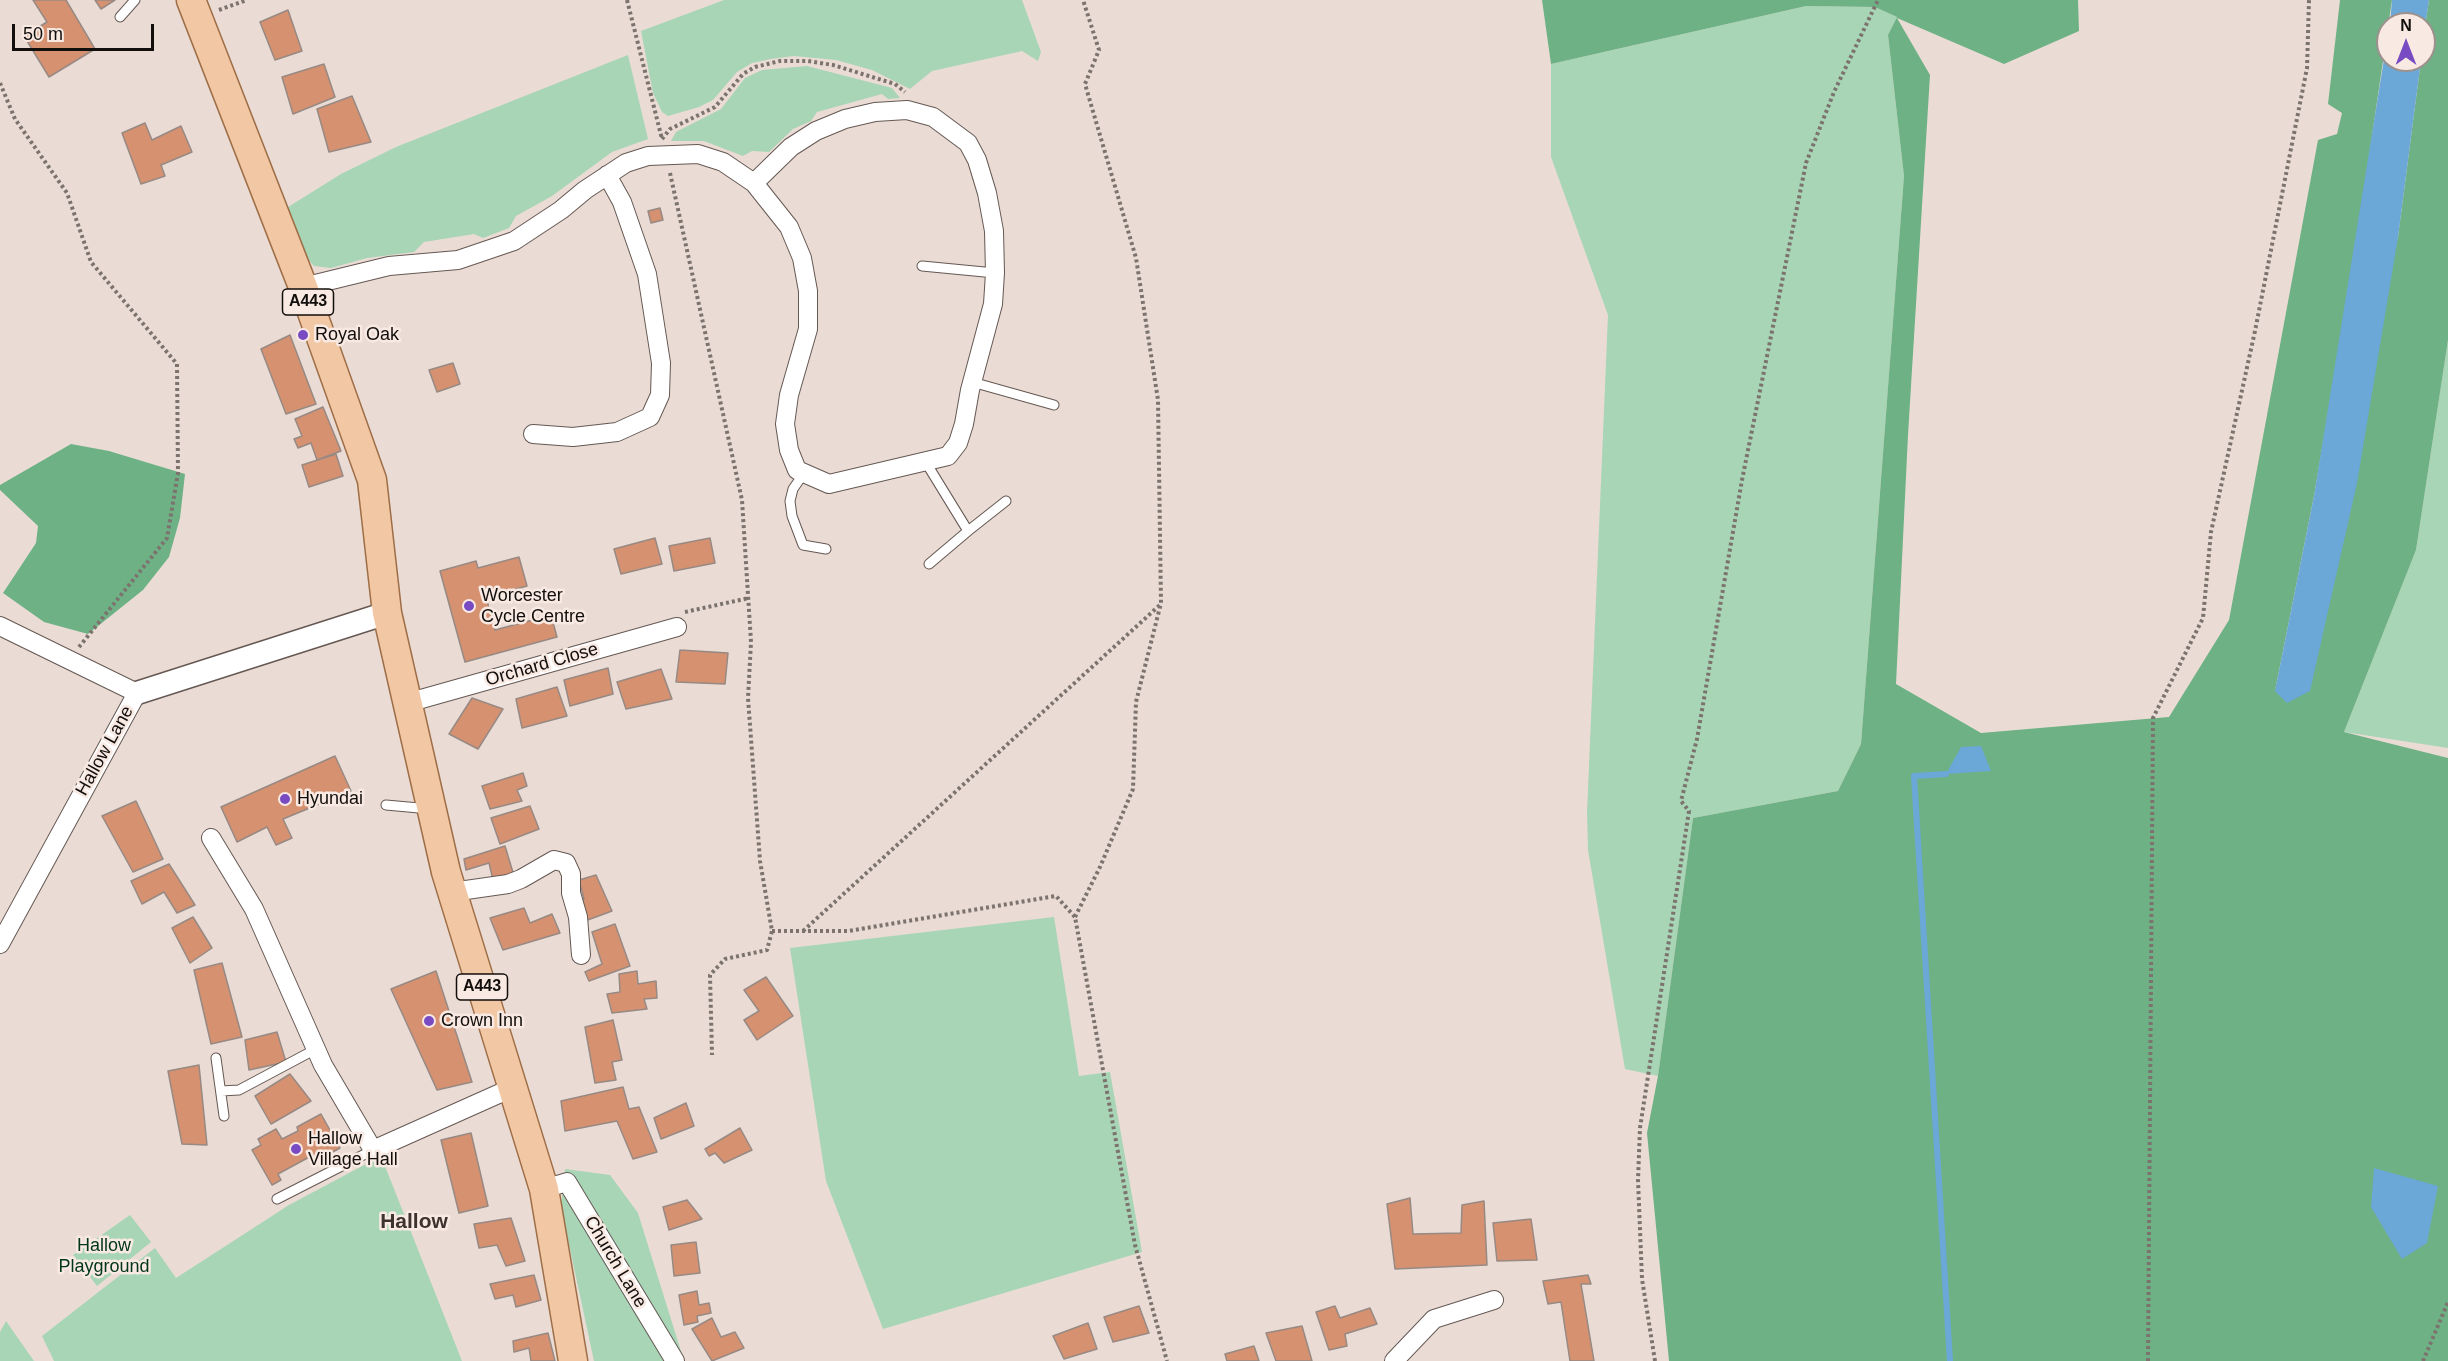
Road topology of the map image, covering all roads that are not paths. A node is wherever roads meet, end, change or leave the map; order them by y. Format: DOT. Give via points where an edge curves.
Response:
graph roads {
  1 [pos="135,0"];
  2 [pos="195,9"];
  3 [pos="120,17"];
  4 [pos="608,175"];
  5 [pos="754,183"];
  6 [pos="922,266"];
  7 [pos="995,273"];
  8 [pos="303,288"];
  9 [pos="972,382"];
  10 [pos="1054,405"];
  11 [pos="533,434"];
  12 [pos="925,461"];
  13 [pos="804,473"];
  14 [pos="1006,501"];
  15 [pos="968,531"];
  16 [pos="826,549"];
  17 [pos="929,564"];
  18 [pos="387,613"];
  19 [pos="0,626"];
  20 [pos="677,627"];
  21 [pos="137,693"];
  22 [pos="407,703"];
  23 [pos="386,805"];
  24 [pos="430,805"];
  25 [pos="211,838"];
  26 [pos="452,892"];
  27 [pos="0,944"];
  28 [pos="581,955"];
  29 [pos="316,1048"];
  30 [pos="216,1058"];
  31 [pos="514,1087"];
  32 [pos="221,1091"];
  33 [pos="224,1116"];
  34 [pos="373,1150"];
  35 [pos="544,1189"];
  36 [pos="277,1199"];
  37 [pos="1494,1300"];
  38 [pos="573,1361"];
  39 [pos="675,1361"];
  40 [pos="1394,1361"];
  1 -- 3 [label="lane"];
  2 -- 8 [label="main road, A443"];
  4 -- 5 [label="street" via="664,147 723,162"];
  4 -- 8 [label="street" via="514,241 458,260 389,266"];
  4 -- 11 [label="street" via="622,202 647,274 661,363 660,395 650,417 617,432 573,437"];
  5 -- 7 [label="street" via="791,147 845,119 875,112 912,112 933,117 968,143 987,193 994,231"];
  5 -- 13 [label="street" via="789,227 802,258 808,291 808,328 785,424 789,450 797,470"];
  6 -- 7 [label="lane"];
  7 -- 9 [label="street" via="993,304"];
  8 -- 18 [label="main road, A443" via="372,480"];
  9 -- 10 [label="lane"];
  9 -- 12 [label="street" via="958,443 948,456"];
  12 -- 13 [label="street" via="829,484"];
  12 -- 15 [label="lane"];
  13 -- 16 [label="lane" via="793,489 792,516 803,545"];
  14 -- 15 [label="lane"];
  15 -- 17 [label="lane"];
  18 -- 21 [label="street, Hallow Lane"];
  18 -- 22 [label="main road, A443"];
  19 -- 21 [label="street"];
  20 -- 22 [label="street, Orchard Close"];
  21 -- 27 [label="street, Hallow Lane"];
  22 -- 24 [label="main road, A443"];
  23 -- 24 [label="lane"];
  24 -- 26 [label="main road, A443"];
  25 -- 29 [label="street" via="254,909"];
  26 -- 28 [label="street" via="508,884 554,860 566,863 571,874"];
  26 -- 31 [label="main road, A443"];
  29 -- 32 [label="lane" via="239,1089"];
  29 -- 34 [label="street"];
  30 -- 32 [label="lane"];
  31 -- 34 [label="street"];
  31 -- 35 [label="main road, A443"];
  32 -- 33 [label="lane"];
  34 -- 36 [label="lane"];
  35 -- 38 [label="main road, A443"];
  35 -- 39 [label="street, Church Lane" via="567,1182"];
  37 -- 40 [label="street" via="1434,1319"];
}
